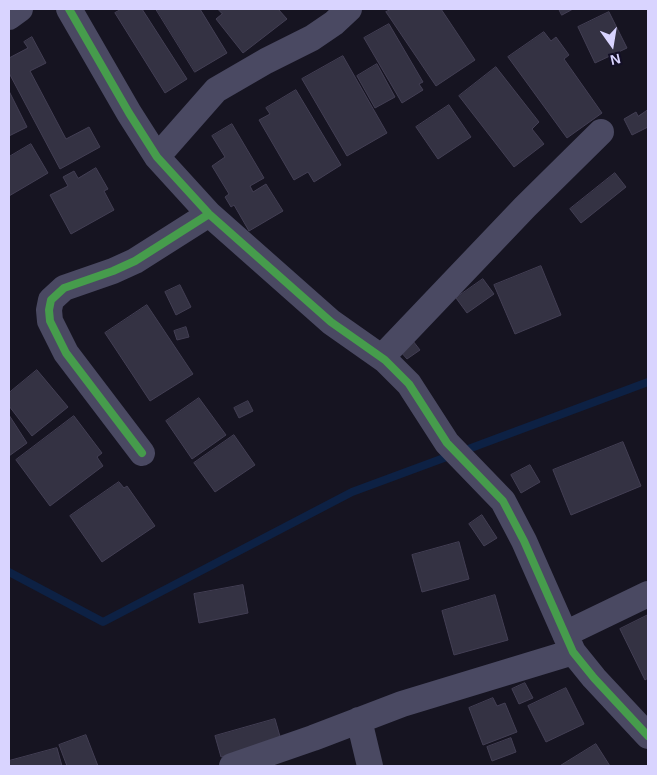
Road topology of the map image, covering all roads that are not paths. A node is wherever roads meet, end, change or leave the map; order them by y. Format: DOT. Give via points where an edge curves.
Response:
graph roads {
  1 [pos="20,9"];
  2 [pos="69,9"];
  3 [pos="349,9"];
  4 [pos="9,17"];
  5 [pos="601,132"];
  6 [pos="157,157"];
  7 [pos="209,214"];
  8 [pos="382,357"];
  9 [pos="142,453"];
  10 [pos="648,594"];
  11 [pos="569,643"];
  12 [pos="360,720"];
  13 [pos="648,736"];
  14 [pos="232,766"];
  15 [pos="370,766"];
  1 -- 4 [label="street"];
  2 -- 6 [label="street"];
  3 -- 6 [label="street" via="312,38 216,90"];
  5 -- 8 [label="street"];
  6 -- 7 [label="street"];
  7 -- 8 [label="street" via="331,322"];
  7 -- 9 [label="street" via="135,262 64,288 52,300 49,310 50,321 66,353"];
  8 -- 11 [label="street" via="410,384 447,443 503,502 524,540"];
  10 -- 11 [label="street"];
  11 -- 12 [label="street"];
  11 -- 13 [label="street" via="594,678"];
  12 -- 14 [label="street"];
  12 -- 15 [label="street"];
}
